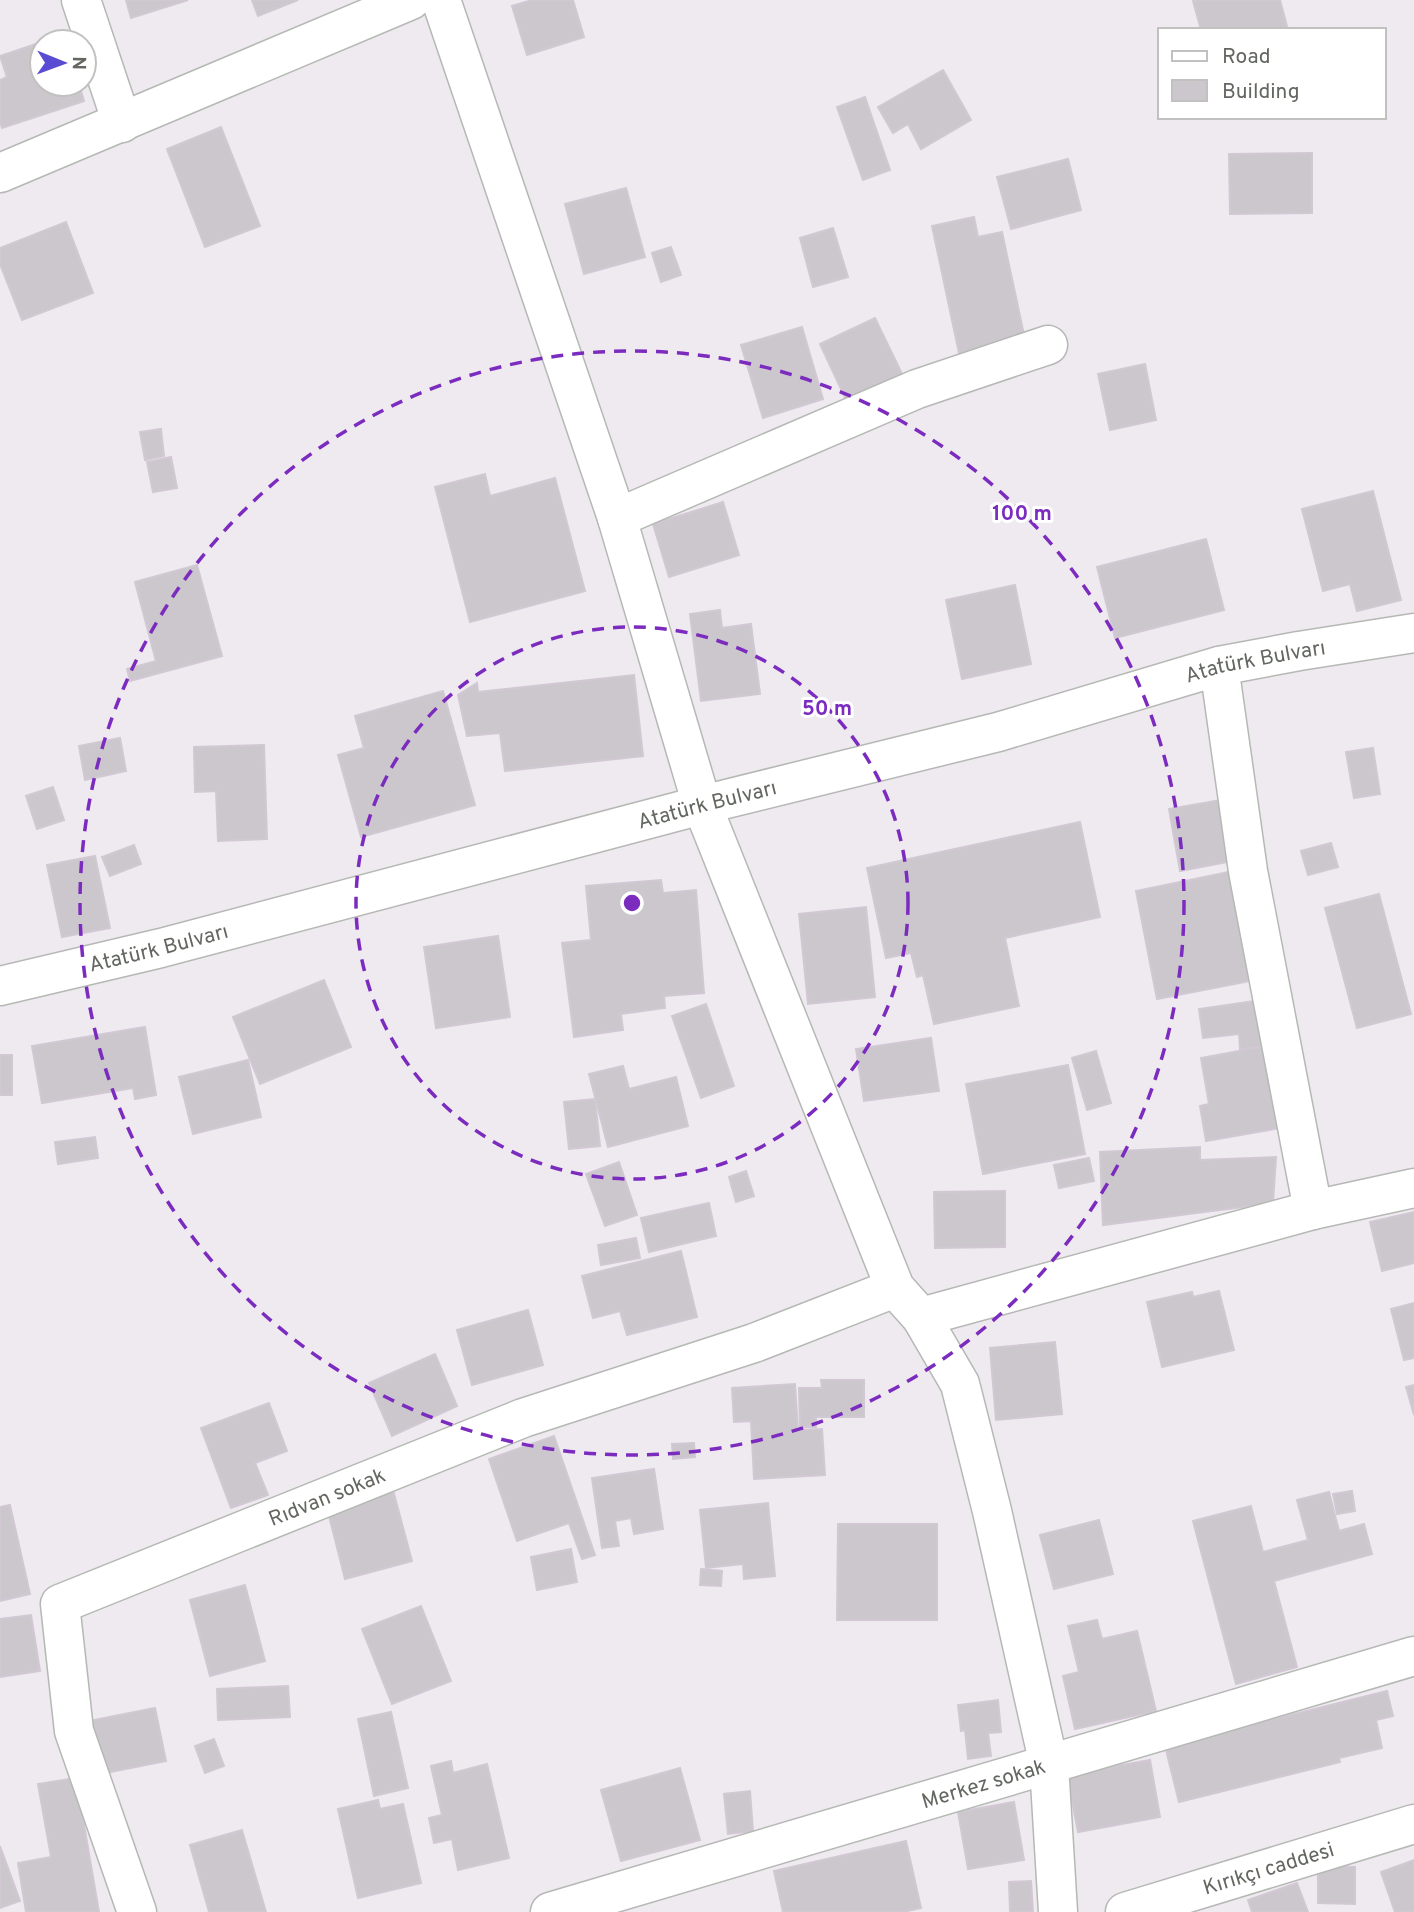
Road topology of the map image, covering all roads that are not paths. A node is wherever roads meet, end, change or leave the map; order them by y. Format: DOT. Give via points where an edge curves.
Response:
graph roads {
  1 [pos="81,0"];
  2 [pos="411,0"];
  3 [pos="440,0"];
  4 [pos="122,123"];
  5 [pos="0,173"];
  6 [pos="1048,345"];
  7 [pos="617,518"];
  8 [pos="1414,633"];
  9 [pos="1219,666"];
  10 [pos="702,805"];
  11 [pos="0,986"];
  12 [pos="1414,1188"];
  13 [pos="1313,1210"];
  14 [pos="895,1288"];
  15 [pos="921,1317"];
  16 [pos="1414,1656"];
  17 [pos="1049,1765"];
  18 [pos="1414,1824"];
  19 [pos="137,1912"];
  20 [pos="551,1912"];
  21 [pos="1058,1912"];
  22 [pos="1125,1912"];
  1 -- 4 [label="street"];
  2 -- 4 [label="street"];
  3 -- 7 [label="street"];
  4 -- 5 [label="street"];
  6 -- 7 [label="street" via="917,389"];
  7 -- 10 [label="street"];
  8 -- 9 [label="street, Atatürk Bulvarı"];
  9 -- 10 [label="street, Atatürk Bulvarı" via="998,732"];
  9 -- 13 [label="street" via="1248,871"];
  10 -- 11 [label="street, Atatürk Bulvarı"];
  10 -- 14 [label="street"];
  12 -- 13 [label="street"];
  13 -- 15 [label="street"];
  14 -- 15 [label="street"];
  14 -- 19 [label="street, Rıdvan sokak" via="754,1343 523,1418 60,1604 74,1731"];
  15 -- 17 [label="street" via="960,1384"];
  16 -- 17 [label="street, Merkez sokak"];
  17 -- 20 [label="street, Merkez sokak"];
  17 -- 21 [label="street"];
  18 -- 22 [label="street, Kırıkçı caddesi"];
}
